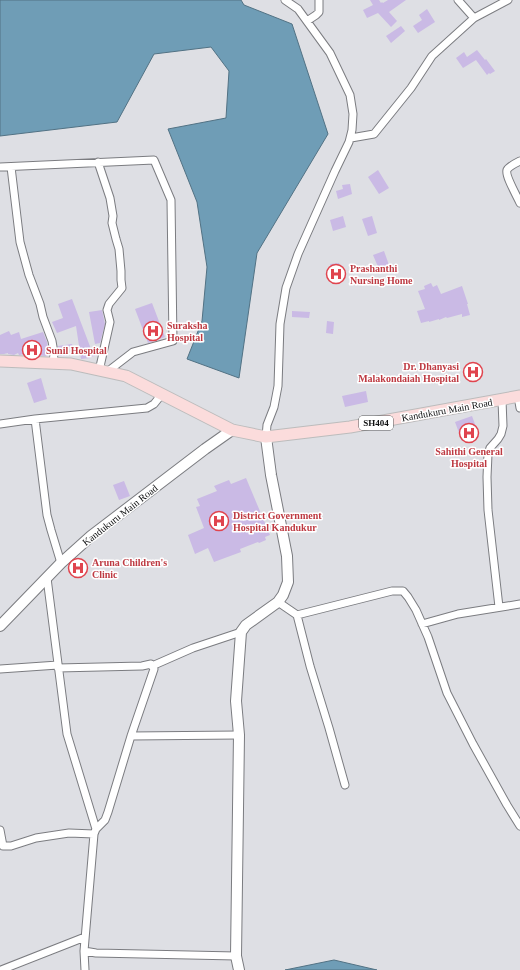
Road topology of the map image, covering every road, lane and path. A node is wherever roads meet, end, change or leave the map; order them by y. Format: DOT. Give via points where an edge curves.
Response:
graph roads {
  1 [pos="285,0"];
  2 [pos="319,0"];
  3 [pos="458,0"];
  4 [pos="508,0"];
  5 [pos="474,18"];
  6 [pos="307,21"];
  7 [pos="351,138"];
  8 [pos="520,161"];
  9 [pos="98,162"];
  10 [pos="0,167"];
  11 [pos="11,167"];
  12 [pos="520,203"];
  13 [pos="0,361"];
  14 [pos="53,364"];
  15 [pos="103,371"];
  16 [pos="162,394"];
  17 [pos="519,396"];
  18 [pos="502,400"];
  19 [pos="520,408"];
  20 [pos="35,419"];
  21 [pos="0,424"];
  22 [pos="232,430"];
  23 [pos="266,437"];
  24 [pos="61,563"];
  25 [pos="46,578"];
  26 [pos="278,602"];
  27 [pos="520,604"];
  28 [pos="500,607"];
  29 [pos="296,614"];
  30 [pos="422,624"];
  31 [pos="0,626"];
  32 [pos="241,632"];
  33 [pos="152,666"];
  34 [pos="58,667"];
  35 [pos="0,669"];
  36 [pos="239,735"];
  37 [pos="131,736"];
  38 [pos="345,785"];
  39 [pos="520,826"];
  40 [pos="0,830"];
  41 [pos="95,831"];
  42 [pos="1,846"];
  43 [pos="85,937"];
  44 [pos="84,951"];
  45 [pos="236,956"];
  46 [pos="1,970"];
  47 [pos="85,970"];
  48 [pos="239,970"];
  1 -- 6 [label="street" via="298,9"];
  2 -- 6 [label="street" via="319,12"];
  3 -- 5 [label="street"];
  4 -- 5 [label="street"];
  5 -- 7 [label="street" via="432,56 411,88 374,134"];
  6 -- 7 [label="street" via="330,53 350,95 353,114"];
  7 -- 23 [label="street" via="298,254 286,288 280,324 278,386"];
  8 -- 12 [label="street" via="512,165 507,173"];
  9 -- 11 [label="street"];
  9 -- 15 [label="street" via="110,198 112,223 119,249 122,288 106,310 110,322"];
  9 -- 15 [label="street" via="154,160 171,200 173,341 133,352"];
  10 -- 11 [label="street"];
  11 -- 14 [label="street" via="20,242 52,340"];
  13 -- 14 [label="main road, Kandukuru Main Road / SH404"];
  14 -- 15 [label="main road, Kandukuru Main Road / SH404" via="71,364"];
  15 -- 16 [label="main road, Kandukuru Main Road / SH404" via="126,376"];
  16 -- 20 [label="street" via="147,408"];
  16 -- 22 [label="main road, Kandukuru Main Road / SH404"];
  17 -- 18 [label="main road, Kandukuru Main Road / SH404"];
  17 -- 19 [label="street"];
  18 -- 23 [label="main road, Kandukuru Main Road / SH404" via="350,427"];
  18 -- 28 [label="street" via="503,426 501,434 488,454 487,477 488,510"];
  20 -- 21 [label="street"];
  20 -- 24 [label="street" via="47,515"];
  22 -- 23 [label="main road, Kandukuru Main Road / SH404"];
  22 -- 24 [label="street, Kandukuru Main Road" via="91,536"];
  23 -- 26 [label="street" via="287,556 288,582"];
  24 -- 25 [label="street, Kandukuru Main Road"];
  25 -- 31 [label="street, Kandukuru Main Road"];
  25 -- 34 [label="street"];
  26 -- 29 [label="street"];
  26 -- 32 [label="street" via="246,625"];
  27 -- 28 [label="street"];
  28 -- 30 [label="street" via="458,614"];
  29 -- 30 [label="street" via="397,590 408,597"];
  29 -- 38 [label="street"];
  30 -- 39 [label="street" via="447,693"];
  32 -- 33 [label="street" via="193,648"];
  32 -- 36 [label="street" via="236,701"];
  33 -- 34 [label="street" via="151,664"];
  33 -- 37 [label="street" via="154,669"];
  34 -- 35 [label="street"];
  34 -- 41 [label="street" via="66,734"];
  36 -- 37 [label="street"];
  36 -- 45 [label="street"];
  37 -- 41 [label="street" via="105,820"];
  40 -- 42 [label="street"];
  41 -- 42 [label="street" via="36,838 11,846"];
  41 -- 43 [label="street"];
  43 -- 44 [label="street"];
  43 -- 46 [label="street"];
  44 -- 45 [label="street" via="96,954"];
  44 -- 47 [label="street"];
  45 -- 48 [label="street"];
}
